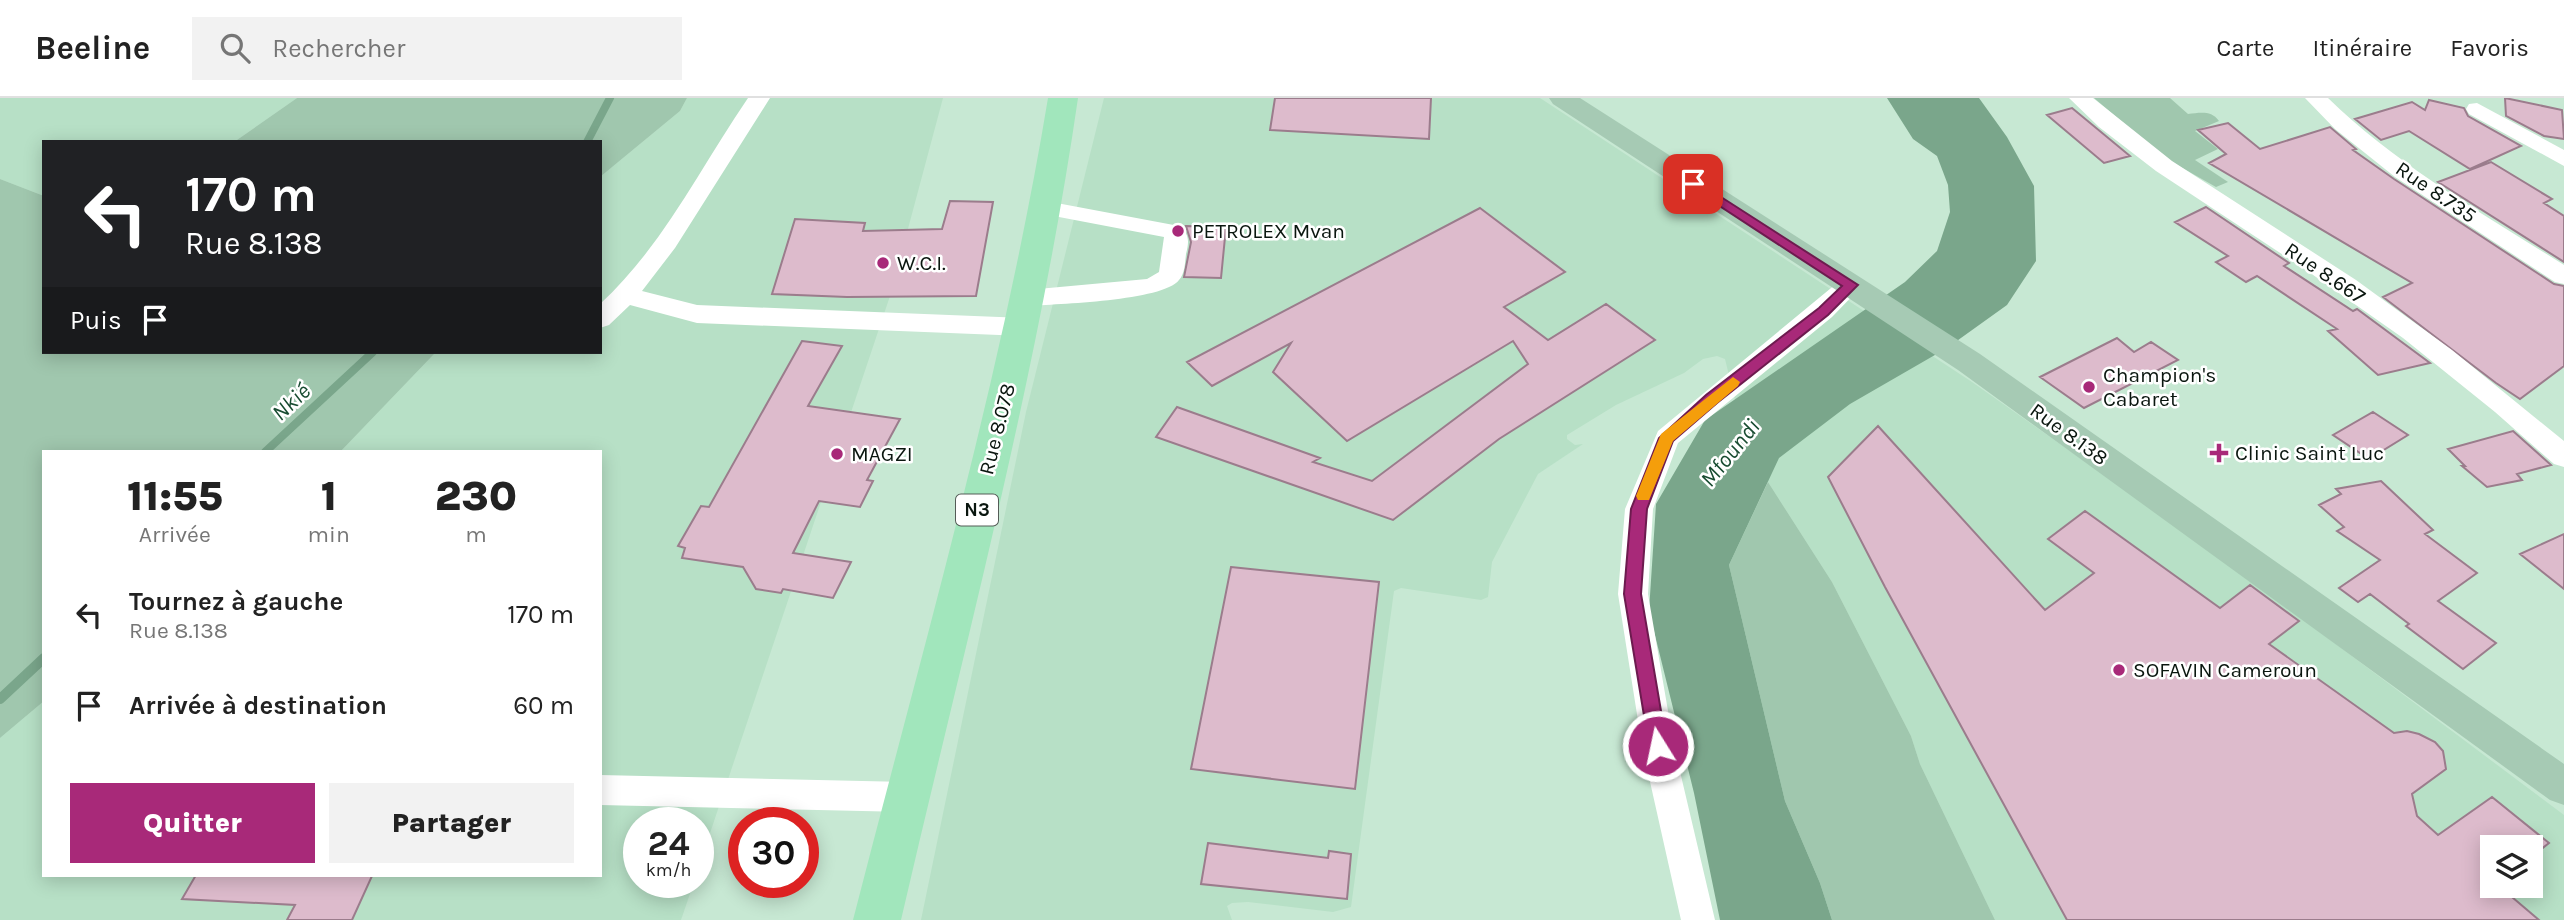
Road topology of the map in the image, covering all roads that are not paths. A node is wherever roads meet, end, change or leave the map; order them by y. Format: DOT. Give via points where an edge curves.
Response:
graph roads {
  1 [pos="759,98"];
  2 [pos="1063,98"];
  3 [pos="1562,98"];
  4 [pos="2080,98"];
  5 [pos="2316,98"];
  6 [pos="2477,109"];
  7 [pos="2564,159"];
  8 [pos="1046,208"];
  9 [pos="2564,276"];
  10 [pos="1858,290"];
  11 [pos="627,296"];
  12 [pos="1024,313"];
  13 [pos="602,318"];
  14 [pos="2564,457"];
  15 [pos="2564,787"];
  16 [pos="602,790"];
  17 [pos="907,797"];
  18 [pos="877,920"];
  19 [pos="1698,920"];
  1 -- 11 [label="street" via="663,251"];
  2 -- 8 [label="highway, Rue 8.078 / N3"];
  3 -- 10 [label="main road, Rue 8.138"];
  4 -- 14 [label="street, Rue 8.667" via="2132,144 2434,349"];
  5 -- 9 [label="street, Rue 8.735" via="2414,179"];
  6 -- 7 [label="street"];
  8 -- 12 [label="highway, Rue 8.078 / N3"];
  8 -- 12 [label="street" via="1171,231 1176,235 1175,253 1170,276 1161,283"];
  10 -- 15 [label="main road, Rue 8.138" via="1969,362"];
  10 -- 19 [label="street" via="1667,438 1639,509 1633,594 1658,746"];
  11 -- 12 [label="street" via="697,314"];
  11 -- 13 [label="street"];
  12 -- 17 [label="highway, Rue 8.078 / N3"];
  16 -- 17 [label="street"];
  17 -- 18 [label="highway, Rue 8.078 / N3"];
}
